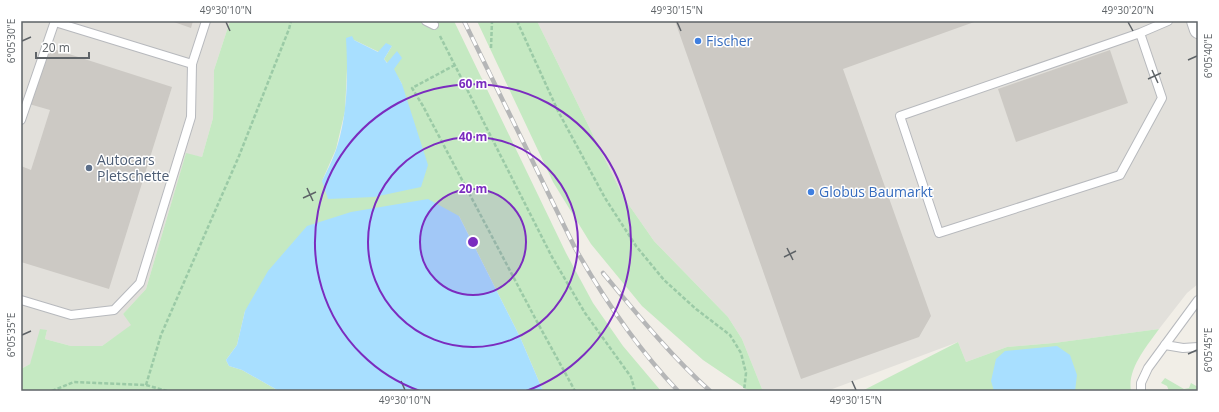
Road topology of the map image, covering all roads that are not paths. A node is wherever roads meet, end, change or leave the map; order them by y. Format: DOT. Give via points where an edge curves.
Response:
graph roads {
  1 [pos="55,21"];
  2 [pos="206,21"];
  3 [pos="426,21"];
  4 [pos="1168,21"];
  5 [pos="1195,21"];
  6 [pos="434,25"];
  7 [pos="1198,30"];
  8 [pos="1140,33"];
  9 [pos="192,64"];
  10 [pos="21,120"];
  11 [pos="21,300"];
  12 [pos="1198,300"];
  13 [pos="1166,345"];
  14 [pos="1198,347"];
  15 [pos="1141,391"];
  1 -- 9 [label="lane"];
  1 -- 10 [label="lane"];
  2 -- 9 [label="lane"];
  3 -- 6 [label="lane"];
  4 -- 8 [label="lane"];
  5 -- 7 [label="street"];
  8 -- 8 [label="lane" via="900,116 939,233 1120,175 1162,98"];
  9 -- 11 [label="lane" via="191,117 140,283 114,310 71,315"];
  12 -- 13 [label="lane"];
  13 -- 14 [label="lane"];
  13 -- 15 [label="lane" via="1148,368 1141,383"];
}
